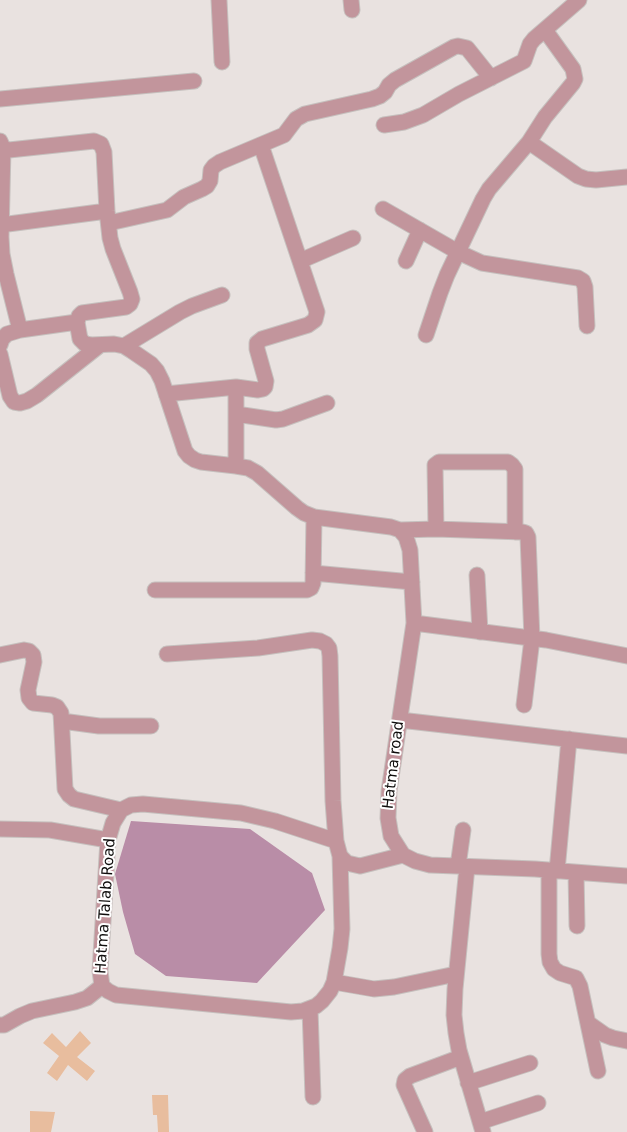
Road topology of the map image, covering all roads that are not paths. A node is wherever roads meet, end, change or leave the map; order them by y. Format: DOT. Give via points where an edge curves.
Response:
graph roads {
  1 [pos="219,0"];
  2 [pos="579,0"];
  3 [pos="545,30"];
  4 [pos="222,62"];
  5 [pos="491,78"];
  6 [pos="194,81"];
  7 [pos="0,99"];
  8 [pos="384,125"];
  9 [pos="529,142"];
  10 [pos="1,144"];
  11 [pos="261,145"];
  12 [pos="627,177"];
  13 [pos="383,209"];
  14 [pos="108,217"];
  15 [pos="0,225"];
  16 [pos="420,230"];
  17 [pos="353,238"];
  18 [pos="458,252"];
  19 [pos="300,261"];
  20 [pos="406,261"];
  21 [pos="222,295"];
  22 [pos="77,322"];
  23 [pos="587,326"];
  24 [pos="20,330"];
  25 [pos="426,335"];
  26 [pos="0,345"];
  27 [pos="100,345"];
  28 [pos="124,346"];
  29 [pos="0,354"];
  30 [pos="236,387"];
  31 [pos="166,394"];
  32 [pos="328,404"];
  33 [pos="236,414"];
  34 [pos="236,466"];
  35 [pos="314,517"];
  36 [pos="436,529"];
  37 [pos="515,532"];
  38 [pos="403,534"];
  39 [pos="313,573"];
  40 [pos="477,575"];
  41 [pos="412,582"];
  42 [pos="155,590"];
  43 [pos="414,623"];
  44 [pos="480,632"];
  45 [pos="532,639"];
  46 [pos="167,654"];
  47 [pos="0,655"];
  48 [pos="627,656"];
  49 [pos="524,705"];
  50 [pos="400,720"];
  51 [pos="62,721"];
  52 [pos="151,726"];
  53 [pos="569,739"];
  54 [pos="627,746"];
  55 [pos="121,810"];
  56 [pos="0,829"];
  57 [pos="463,830"];
  58 [pos="108,840"];
  59 [pos="336,840"];
  60 [pos="403,855"];
  61 [pos="340,856"];
  62 [pos="463,866"];
  63 [pos="553,871"];
  64 [pos="576,873"];
  65 [pos="627,876"];
  66 [pos="577,926"];
  67 [pos="456,974"];
  68 [pos="334,982"];
  69 [pos="102,986"];
  70 [pos="310,1009"];
  71 [pos="588,1023"];
  72 [pos="0,1025"];
  73 [pos="627,1041"];
  74 [pos="461,1058"];
  75 [pos="530,1063"];
  76 [pos="598,1071"];
  77 [pos="468,1083"];
  78 [pos="312,1097"];
  79 [pos="538,1103"];
  80 [pos="481,1127"];
  81 [pos="425,1132"];
  1 -- 4 [label="street"];
  2 -- 3 [label="street"];
  3 -- 5 [label="street" via="534,38 524,61"];
  3 -- 9 [label="street" via="573,69 575,79"];
  5 -- 8 [label="street" via="423,115"];
  5 -- 11 [label="street" via="466,48 458,46 395,80 380,96 305,114 296,119 284,135"];
  6 -- 7 [label="street"];
  9 -- 12 [label="street" via="586,179"];
  9 -- 18 [label="street" via="490,188"];
  10 -- 14 [label="street" via="9,150 17,150 94,141 101,144"];
  10 -- 15 [label="street"];
  11 -- 14 [label="street" via="214,166 207,186 167,210"];
  11 -- 19 [label="street"];
  13 -- 16 [label="street"];
  14 -- 15 [label="street"];
  14 -- 22 [label="street" via="113,249 132,299 126,307 82,313"];
  15 -- 24 [label="street" via="2,254"];
  16 -- 18 [label="street"];
  16 -- 20 [label="street"];
  17 -- 19 [label="street"];
  18 -- 23 [label="street" via="482,263 578,278 585,287"];
  18 -- 25 [label="street"];
  19 -- 30 [label="street" via="317,312 315,320 257,343 265,387 258,390"];
  21 -- 28 [label="street" via="180,312"];
  22 -- 24 [label="street"];
  22 -- 27 [label="street" via="80,339 85,344"];
  24 -- 26 [label="street" via="8,334"];
  27 -- 28 [label="street"];
  27 -- 29 [label="street" via="37,396 20,402 14,402 10,396"];
  28 -- 31 [label="street" via="157,371"];
  30 -- 31 [label="street"];
  30 -- 33 [label="street"];
  31 -- 34 [label="street" via="189,456 202,462"];
  32 -- 33 [label="street" via="276,420"];
  33 -- 34 [label="street"];
  34 -- 35 [label="street" via="257,473 297,508"];
  35 -- 38 [label="street" via="391,527"];
  35 -- 39 [label="street"];
  36 -- 37 [label="street"];
  36 -- 37 [label="street" via="435,465 439,462 508,462 515,469"];
  36 -- 38 [label="street"];
  37 -- 45 [label="street" via="528,536"];
  38 -- 41 [label="street, Hatma road" via="410,550"];
  39 -- 41 [label="street"];
  39 -- 42 [label="street" via="310,588 306,590"];
  40 -- 44 [label="street"];
  41 -- 43 [label="street, Hatma road"];
  43 -- 44 [label="street"];
  43 -- 50 [label="street, Hatma road"];
  44 -- 45 [label="street"];
  45 -- 48 [label="street"];
  45 -- 49 [label="street"];
  46 -- 59 [label="street" via="258,648 312,640 326,644 330,656"];
  47 -- 51 [label="street" via="24,650 33,655 29,698 33,703 57,707"];
  50 -- 53 [label="street"];
  50 -- 60 [label="street, Hatma road" via="388,791 388,818 392,836"];
  51 -- 52 [label="street" via="99,726"];
  51 -- 55 [label="street" via="68,795"];
  53 -- 54 [label="street"];
  53 -- 63 [label="street"];
  55 -- 58 [label="street, Hatma Talab Road"];
  55 -- 59 [label="street" via="131,804 143,804 241,813"];
  56 -- 58 [label="street" via="50,830"];
  57 -- 62 [label="street"];
  58 -- 69 [label="street, Hatma Talab Road" via="100,971"];
  59 -- 61 [label="street"];
  60 -- 61 [label="street" via="360,866 347,864"];
  60 -- 62 [label="street" via="430,865"];
  61 -- 68 [label="street" via="342,929"];
  62 -- 63 [label="street"];
  62 -- 67 [label="street"];
  63 -- 64 [label="street"];
  63 -- 71 [label="street" via="550,962 560,973 576,978 583,993"];
  64 -- 65 [label="street"];
  64 -- 66 [label="street"];
  67 -- 68 [label="street" via="374,989"];
  67 -- 74 [label="street" via="454,1015"];
  68 -- 70 [label="street" via="322,1001"];
  69 -- 70 [label="street, Hatma Talab Road" via="116,994 291,1012"];
  69 -- 72 [label="street" via="87,998 32,1011"];
  70 -- 78 [label="street"];
  71 -- 73 [label="street" via="605,1035"];
  71 -- 76 [label="street"];
  74 -- 77 [label="street"];
  74 -- 81 [label="street" via="405,1080 404,1085"];
  75 -- 77 [label="street"];
  77 -- 80 [label="street"];
  79 -- 80 [label="street"];
}
